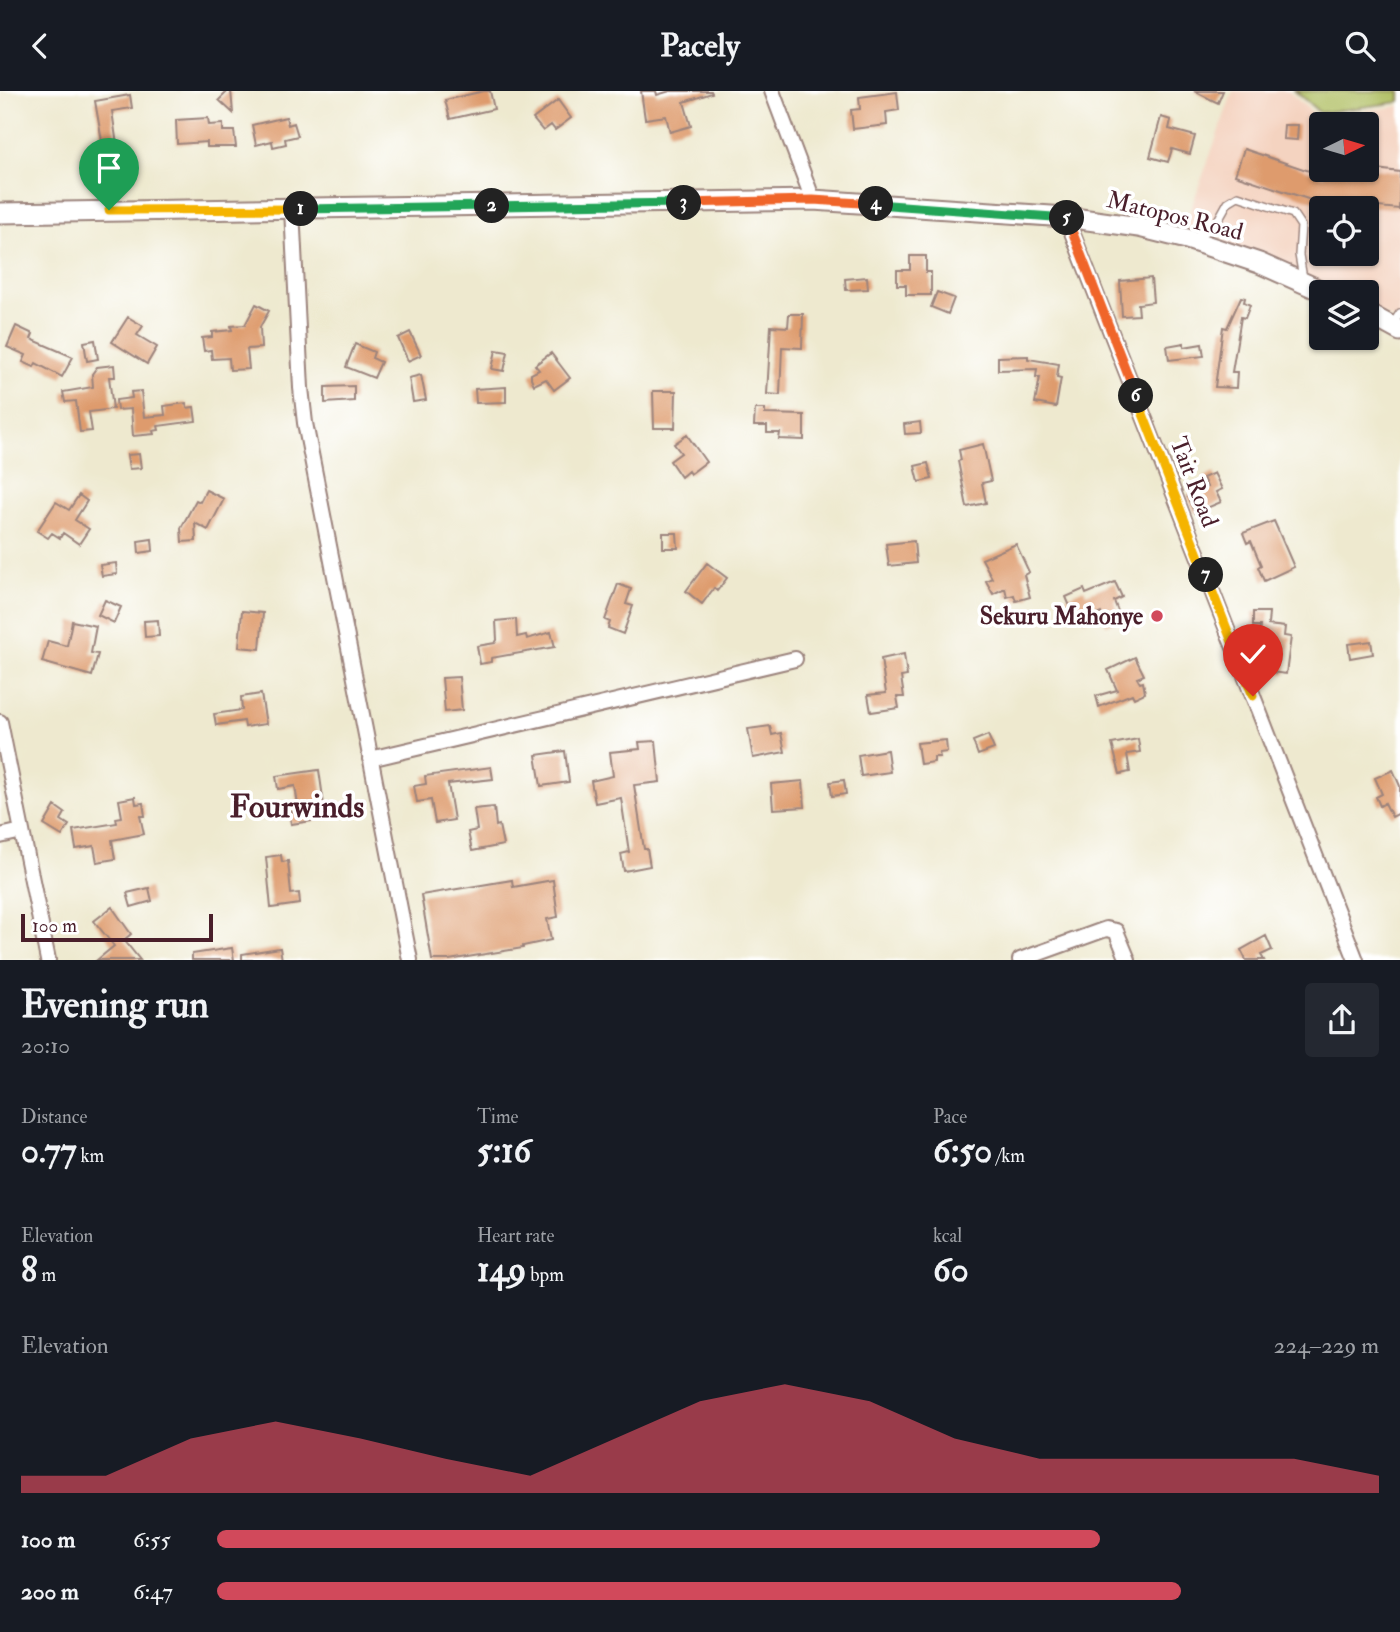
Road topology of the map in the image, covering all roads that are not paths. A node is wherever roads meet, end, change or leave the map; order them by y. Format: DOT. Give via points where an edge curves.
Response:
graph roads {
  1 [pos="772,91"];
  2 [pos="813,200"];
  3 [pos="292,209"];
  4 [pos="0,213"];
  5 [pos="1066,217"];
  6 [pos="1187,239"];
  7 [pos="1303,282"];
  8 [pos="1309,285"];
  9 [pos="1379,317"];
  10 [pos="1397,323"];
  11 [pos="795,659"];
  12 [pos="0,722"];
  13 [pos="370,759"];
  14 [pos="22,831"];
  15 [pos="0,836"];
  16 [pos="48,960"];
  17 [pos="410,960"];
  18 [pos="1020,960"];
  19 [pos="1128,960"];
  20 [pos="1356,960"];
  1 -- 2 [label="street"];
  2 -- 3 [label="main road, Matopos Road"];
  2 -- 5 [label="main road, Matopos Road"];
  3 -- 4 [label="main road, Matopos Road"];
  3 -- 13 [label="street" via="305,423"];
  5 -- 6 [label="main road, Matopos Road"];
  5 -- 20 [label="street, Tait Road"];
  6 -- 7 [label="main road, Matopos Road"];
  6 -- 7 [label="lane" via="1213,229 1228,202 1238,196 1293,213 1301,226 1298,255"];
  7 -- 8 [label="main road, Matopos Road"];
  9 -- 10 [label="main road"];
  11 -- 13 [label="street"];
  12 -- 14 [label="street"];
  13 -- 17 [label="street"];
  14 -- 15 [label="street"];
  14 -- 16 [label="street"];
  18 -- 19 [label="street" via="1106,929 1116,931"];
}
